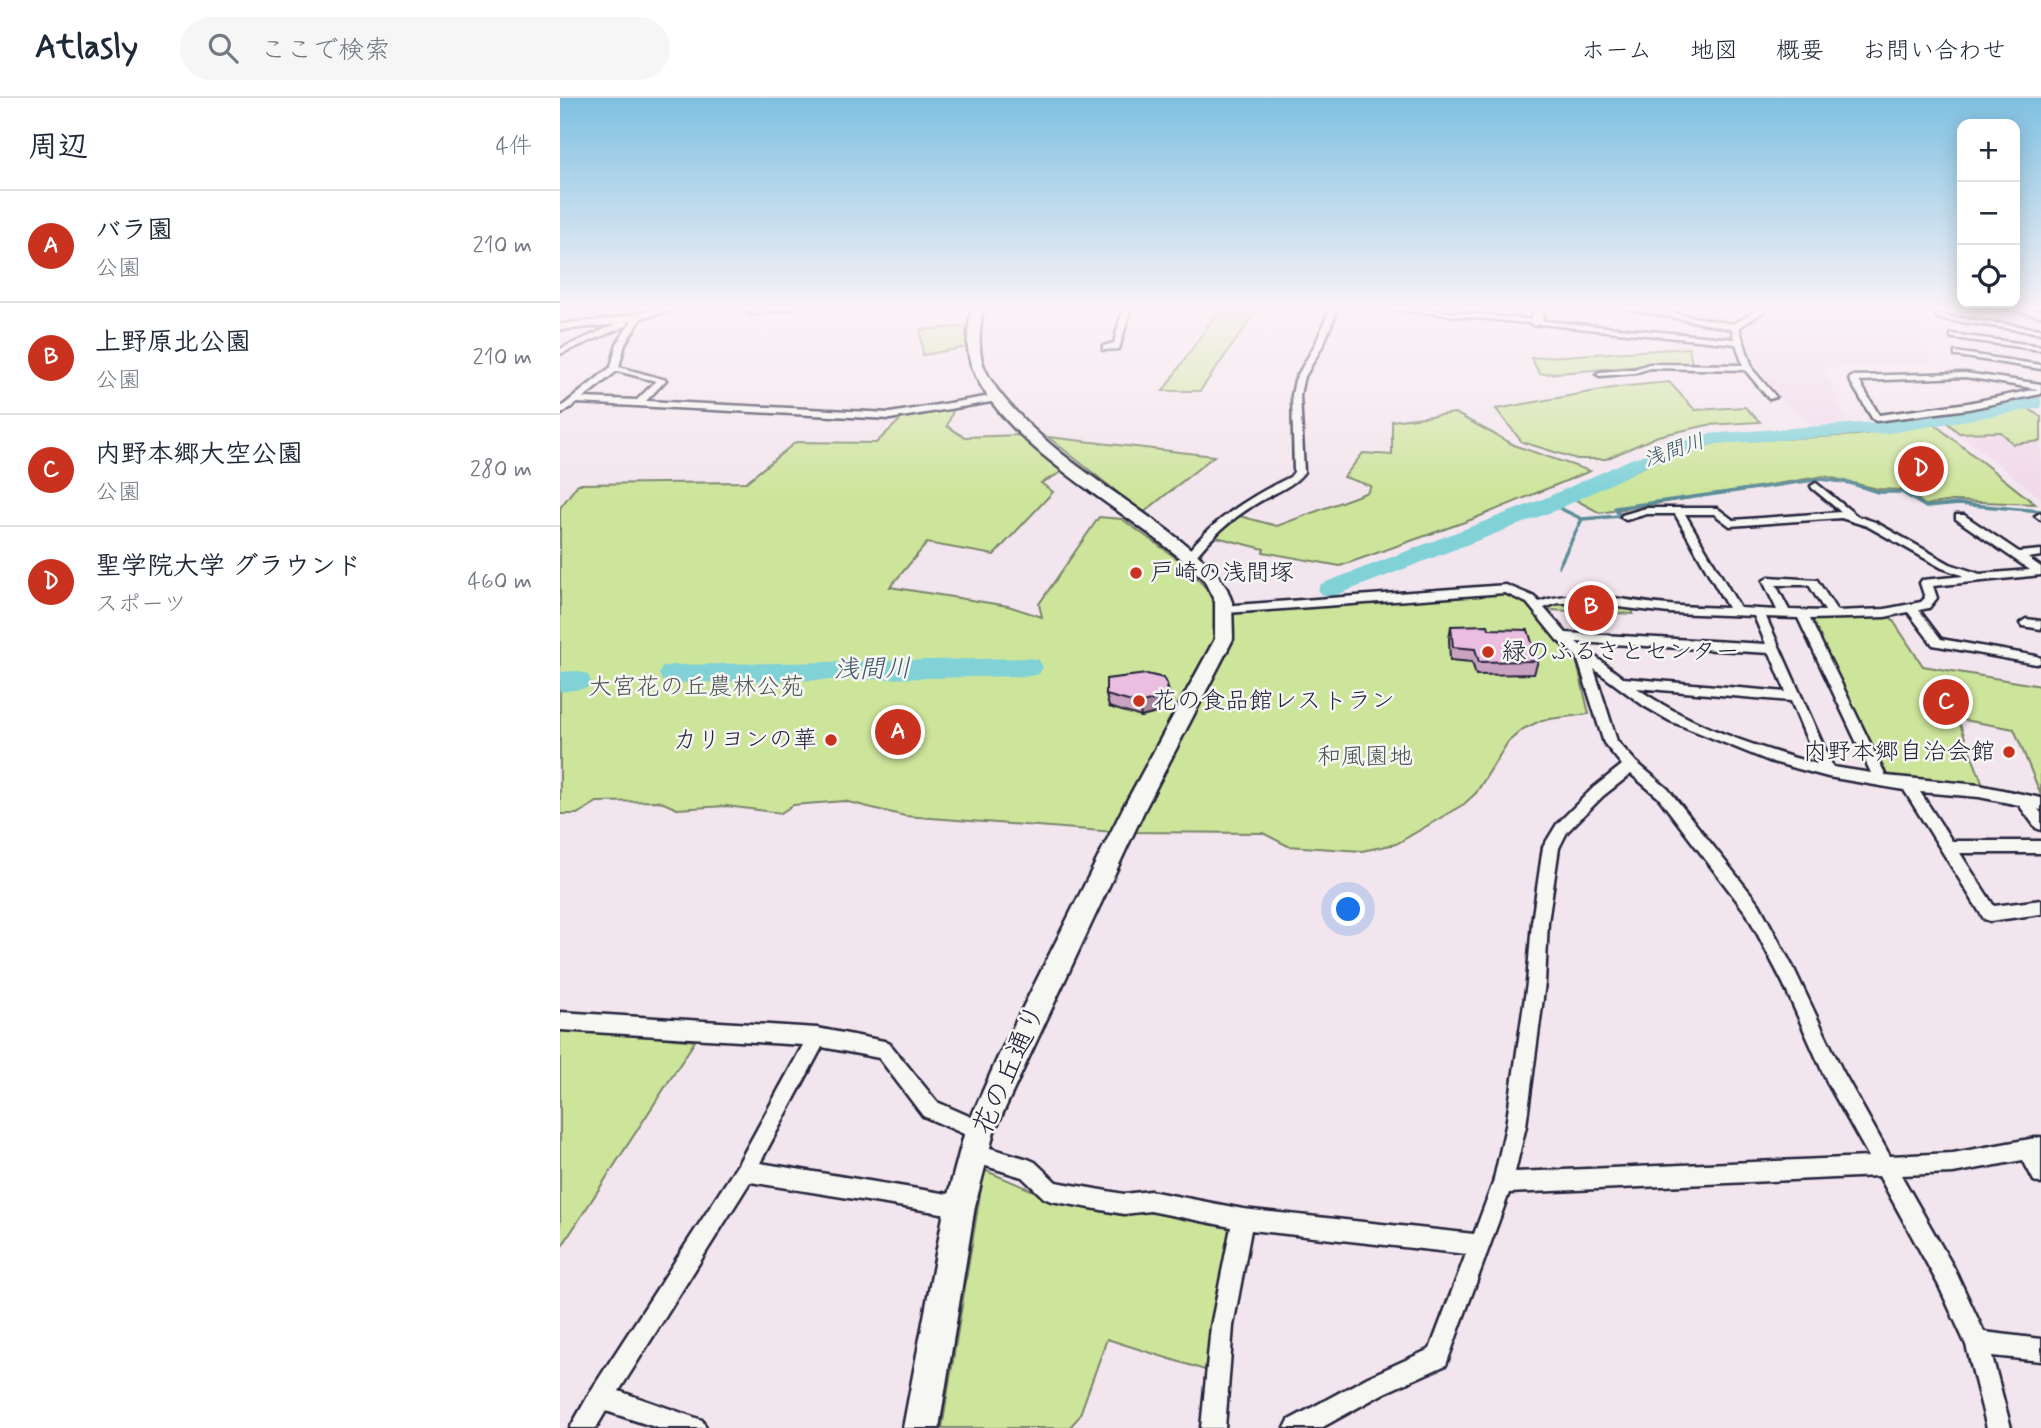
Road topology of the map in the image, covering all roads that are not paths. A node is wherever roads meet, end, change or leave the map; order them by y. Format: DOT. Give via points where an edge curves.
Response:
graph roads {
  1 [pos="612,370"];
  2 [pos="623,370"];
  3 [pos="980,370"];
  4 [pos="1304,370"];
  5 [pos="1638,370"];
  6 [pos="1750,370"];
  7 [pos="1963,370"];
  8 [pos="1600,374"];
  9 [pos="1965,376"];
  10 [pos="2041,389"];
  11 [pos="1772,397"];
  12 [pos="997,398"];
  13 [pos="576,400"];
  14 [pos="641,401"];
  15 [pos="560,412"];
  16 [pos="1816,486"];
  17 [pos="1678,511"];
  18 [pos="1626,517"];
  19 [pos="1960,517"];
  20 [pos="1856,519"];
  21 [pos="2041,553"];
  22 [pos="2017,556"];
  23 [pos="1189,558"];
  24 [pos="2041,572"];
  25 [pos="1980,578"];
  26 [pos="1535,607"];
  27 [pos="1911,608"];
  28 [pos="1226,609"];
  29 [pos="1738,613"];
  30 [pos="1759,614"];
  31 [pos="1833,614"];
  32 [pos="1786,615"];
  33 [pos="1802,615"];
  34 [pos="2026,623"];
  35 [pos="2041,625"];
  36 [pos="1561,637"];
  37 [pos="1774,649"];
  38 [pos="1583,655"];
  39 [pos="2036,660"];
  40 [pos="1624,682"];
  41 [pos="1795,697"];
  42 [pos="1631,766"];
  43 [pos="1828,772"];
  44 [pos="1882,782"];
  45 [pos="1908,785"];
  46 [pos="2023,800"];
  47 [pos="2041,804"];
  48 [pos="2041,824"];
  49 [pos="1947,847"];
  50 [pos="2041,847"];
  51 [pos="2041,907"];
  52 [pos="560,1020"];
  53 [pos="817,1037"];
  54 [pos="977,1142"];
  55 [pos="2035,1149"];
  56 [pos="1883,1166"];
  57 [pos="745,1171"];
  58 [pos="2041,1174"];
  59 [pos="1503,1183"];
  60 [pos="960,1206"];
  61 [pos="1243,1219"];
  62 [pos="1478,1245"];
  63 [pos="1977,1343"];
  64 [pos="2041,1350"];
  65 [pos="600,1396"];
  66 [pos="582,1428"];
  67 [pos="694,1428"];
  68 [pos="921,1428"];
  69 [pos="1213,1428"];
  70 [pos="1297,1428"];
  71 [pos="1999,1428"];
  1 -- 13 [label="street"];
  2 -- 14 [label="street" via="662,380"];
  3 -- 12 [label="street"];
  4 -- 23 [label="street" via="1296,395 1299,472 1236,510"];
  5 -- 8 [label="street"];
  6 -- 11 [label="street"];
  7 -- 9 [label="street"];
  9 -- 10 [label="street"];
  9 -- 10 [label="street" via="1853,379 1876,418 1968,406"];
  12 -- 14 [label="street" via="890,416"];
  12 -- 23 [label="street" via="1046,447"];
  13 -- 14 [label="street"];
  13 -- 15 [label="street"];
  16 -- 20 [label="street"];
  17 -- 18 [label="street" via="1646,511"];
  17 -- 20 [label="street" via="1717,511 1730,523 1842,515"];
  17 -- 29 [label="street"];
  19 -- 22 [label="street"];
  20 -- 25 [label="street" via="1946,566"];
  21 -- 22 [label="street"];
  22 -- 24 [label="street"];
  23 -- 28 [label="street" via="1215,582"];
  24 -- 25 [label="street"];
  25 -- 27 [label="street" via="1926,583 1931,598 1925,605"];
  26 -- 28 [label="street" via="1531,600 1506,589"];
  26 -- 29 [label="street" via="1557,599 1584,599"];
  26 -- 36 [label="street"];
  27 -- 31 [label="street"];
  27 -- 39 [label="street" via="1937,642"];
  28 -- 54 [label="street, 花の丘通り" via="1224,639 1171,736 1008,1066"];
  29 -- 30 [label="street"];
  30 -- 32 [label="street"];
  30 -- 37 [label="street"];
  31 -- 32 [label="street" via="1813,582 1769,581"];
  31 -- 33 [label="street"];
  32 -- 33 [label="street"];
  33 -- 44 [label="street"];
  34 -- 35 [label="street"];
  36 -- 37 [label="street"];
  36 -- 38 [label="street"];
  37 -- 41 [label="street"];
  38 -- 40 [label="street"];
  38 -- 42 [label="street" via="1611,743"];
  40 -- 41 [label="street"];
  40 -- 43 [label="street" via="1675,718 1774,757"];
  41 -- 43 [label="street"];
  42 -- 56 [label="street" via="1663,793 1753,909"];
  42 -- 59 [label="street" via="1562,828 1551,848 1516,1126"];
  43 -- 44 [label="street"];
  44 -- 45 [label="street"];
  45 -- 46 [label="street"];
  45 -- 49 [label="street"];
  46 -- 47 [label="street"];
  46 -- 48 [label="street"];
  49 -- 50 [label="street"];
  49 -- 51 [label="street" via="1990,914"];
  52 -- 53 [label="street"];
  53 -- 54 [label="street" via="884,1050 930,1110"];
  53 -- 57 [label="street"];
  54 -- 60 [label="street, 花の丘通り"];
  54 -- 61 [label="street" via="1028,1169 1051,1191 1124,1204 1150,1201"];
  55 -- 56 [label="street" via="1953,1163"];
  55 -- 58 [label="street"];
  56 -- 59 [label="street"];
  56 -- 63 [label="street"];
  57 -- 60 [label="street"];
  57 -- 65 [label="street"];
  59 -- 62 [label="street"];
  60 -- 68 [label="street, 花の丘通り"];
  61 -- 62 [label="street"];
  61 -- 69 [label="street" via="1222,1325"];
  62 -- 70 [label="street" via="1438,1357"];
  63 -- 64 [label="street"];
  63 -- 71 [label="street"];
  65 -- 66 [label="street"];
  65 -- 67 [label="street"];
}
